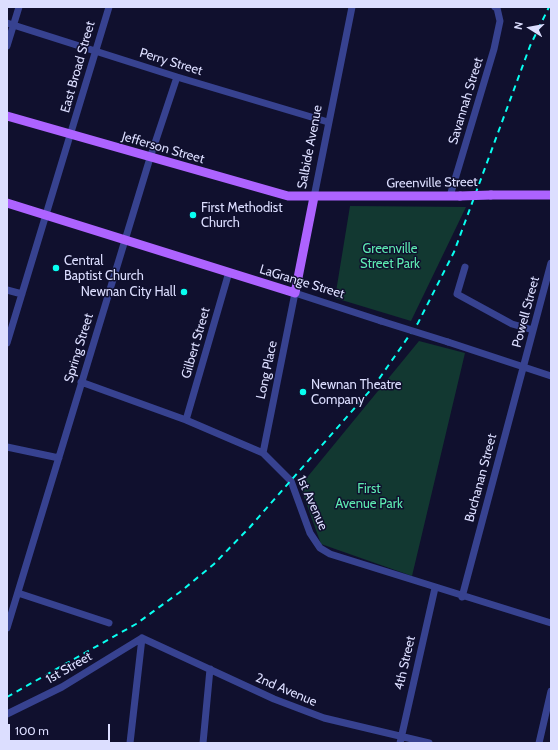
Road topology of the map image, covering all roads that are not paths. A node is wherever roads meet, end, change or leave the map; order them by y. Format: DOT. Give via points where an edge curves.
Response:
graph roads {
  1 [pos="19,7"];
  2 [pos="109,7"];
  3 [pos="352,7"];
  4 [pos="497,10"];
  5 [pos="10,24"];
  6 [pos="7,46"];
  7 [pos="94,51"];
  8 [pos="177,77"];
  9 [pos="7,116"];
  10 [pos="328,122"];
  11 [pos="71,134"];
  12 [pos="150,158"];
  13 [pos="551,195"];
  14 [pos="288,196"];
  15 [pos="314,196"];
  16 [pos="450,196"];
  17 [pos="7,203"];
  18 [pos="311,210"];
  19 [pos="46,214"];
  20 [pos="126,240"];
  21 [pos="551,263"];
  22 [pos="465,267"];
  23 [pos="228,272"];
  24 [pos="7,290"];
  25 [pos="296,293"];
  26 [pos="22,294"];
  27 [pos="533,330"];
  28 [pos="7,343"];
  29 [pos="524,366"];
  30 [pos="551,376"];
  31 [pos="81,382"];
  32 [pos="186,420"];
  33 [pos="7,446"];
  34 [pos="263,453"];
  35 [pos="59,458"];
  36 [pos="435,588"];
  37 [pos="18,593"];
  38 [pos="462,596"];
  39 [pos="109,622"];
  40 [pos="551,623"];
  41 [pos="7,628"];
  42 [pos="142,638"];
  43 [pos="210,669"];
  44 [pos="551,691"];
  45 [pos="7,714"];
  46 [pos="400,740"];
  47 [pos="130,743"];
  48 [pos="203,743"];
  49 [pos="429,743"];
  50 [pos="539,743"];
  1 -- 5 [label="street"];
  2 -- 7 [label="street, East Broad Street"];
  3 -- 10 [label="street, Salbide Avenue"];
  4 -- 16 [label="street, Savannah Street" via="500,21 494,49"];
  5 -- 6 [label="street"];
  5 -- 7 [label="street, Perry Street"];
  7 -- 8 [label="street, Perry Street"];
  7 -- 11 [label="street, East Broad Street"];
  8 -- 10 [label="street, Perry Street"];
  8 -- 12 [label="street, Spring Street"];
  9 -- 11 [label="main road, Jefferson Street"];
  10 -- 15 [label="street, Salbide Avenue"];
  11 -- 12 [label="main road, Jefferson Street"];
  11 -- 19 [label="street, East Broad Street"];
  12 -- 14 [label="main road, Jefferson Street"];
  12 -- 20 [label="street, Spring Street"];
  13 -- 16 [label="main road, Greenville Street, bridge"];
  14 -- 15 [label="main road, Jefferson Street"];
  14 -- 18 [label="main road" via="305,204"];
  15 -- 16 [label="main road, Greenville Street"];
  15 -- 18 [label="main road, Salbide Avenue"];
  17 -- 19 [label="main road, LaGrange Street"];
  18 -- 25 [label="main road, Salbide Avenue"];
  19 -- 20 [label="main road, LaGrange Street"];
  19 -- 26 [label="street, East Broad Street"];
  20 -- 23 [label="main road, LaGrange Street"];
  20 -- 31 [label="street, Spring Street"];
  21 -- 27 [label="street, Powell Street"];
  22 -- 27 [label="street" via="457,294 512,324"];
  23 -- 25 [label="main road, LaGrange Street"];
  23 -- 32 [label="street, Gilbert Street"];
  24 -- 26 [label="street"];
  25 -- 29 [label="street, LaGrange Street, bridge"];
  25 -- 34 [label="street, Long Place"];
  26 -- 28 [label="street, East Broad Street"];
  27 -- 29 [label="street, Powell Street"];
  29 -- 30 [label="street, LaGrange Street"];
  29 -- 38 [label="street, Buchanan Street"];
  31 -- 32 [label="street, 1st Avenue"];
  31 -- 35 [label="street, Spring Street"];
  32 -- 34 [label="street, 1st Avenue"];
  33 -- 35 [label="street"];
  34 -- 36 [label="street, 1st Avenue" via="291,480 310,533 320,548 330,554"];
  35 -- 37 [label="street, Spring Street"];
  36 -- 38 [label="street, 1st Avenue"];
  36 -- 46 [label="street, 4th Street"];
  37 -- 39 [label="street"];
  37 -- 41 [label="street, Spring Street"];
  38 -- 40 [label="street, 1st Avenue"];
  42 -- 43 [label="street, 2nd Avenue"];
  42 -- 45 [label="street, 1st Street" via="62,687"];
  42 -- 47 [label="street"];
  43 -- 46 [label="street, 2nd Avenue" via="274,699 324,718"];
  43 -- 48 [label="street"];
  44 -- 50 [label="street"];
  46 -- 49 [label="street, 2nd Avenue"];
}
